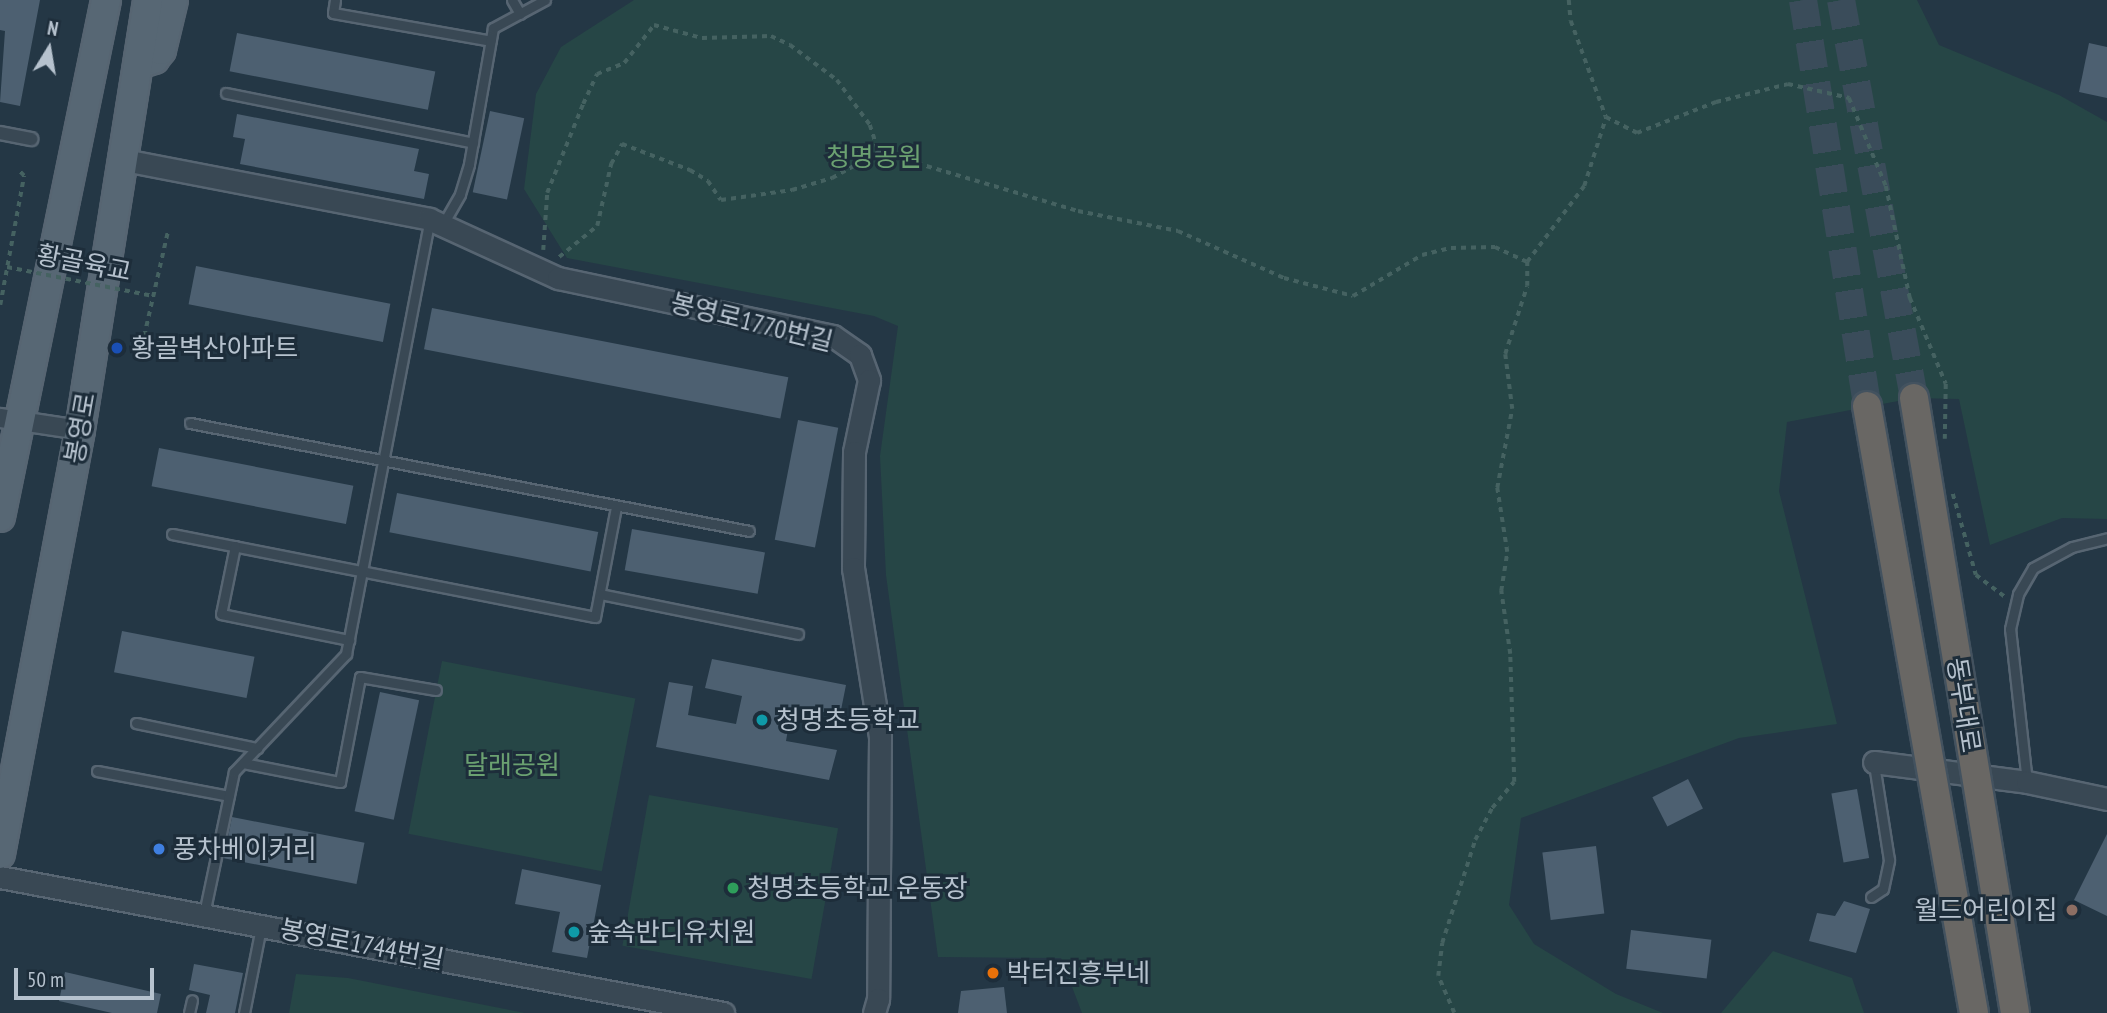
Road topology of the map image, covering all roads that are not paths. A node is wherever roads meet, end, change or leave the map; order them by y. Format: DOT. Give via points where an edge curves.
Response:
graph roads {
  1 [pos="148,0"];
  2 [pos="173,0"];
  3 [pos="335,0"];
  4 [pos="512,0"];
  5 [pos="545,0"];
  6 [pos="105,1"];
  7 [pos="520,14"];
  8 [pos="491,41"];
  9 [pos="139,64"];
  10 [pos="226,93"];
  11 [pos="0,133"];
  12 [pos="31,139"];
  13 [pos="473,143"];
  14 [pos="124,160"];
  15 [pos="436,222"];
  16 [pos="1914,398"];
  17 [pos="1867,406"];
  18 [pos="9,419"];
  19 [pos="190,423"];
  20 [pos="80,430"];
  21 [pos="385,462"];
  22 [pos="616,507"];
  23 [pos="0,517"];
  24 [pos="749,531"];
  25 [pos="172,534"];
  26 [pos="2107,538"];
  27 [pos="236,546"];
  28 [pos="363,571"];
  29 [pos="600,594"];
  30 [pos="798,634"];
  31 [pos="349,640"];
  32 [pos="436,690"];
  33 [pos="136,723"];
  34 [pos="257,748"];
  35 [pos="1874,762"];
  36 [pos="243,763"];
  37 [pos="97,771"];
  38 [pos="2027,782"];
  39 [pos="229,796"];
  40 [pos="2107,799"];
  41 [pos="0,854"];
  42 [pos="0,877"];
  43 [pos="1871,897"];
  44 [pos="204,914"];
  45 [pos="261,925"];
  46 [pos="192,1000"];
  47 [pos="189,1013"];
  48 [pos="244,1013"];
  49 [pos="723,1013"];
  50 [pos="874,1013"];
  51 [pos="1973,1013"];
  52 [pos="2015,1013"];
  1 -- 9 [label="main road, 봉영로"];
  2 -- 9 [label="main road" via="162,50 154,59"];
  3 -- 8 [label="lane" via="333,13"];
  4 -- 7 [label="lane"];
  5 -- 7 [label="lane"];
  6 -- 18 [label="main road"];
  7 -- 8 [label="lane" via="493,28"];
  8 -- 13 [label="lane"];
  9 -- 14 [label="main road, 봉영로"];
  10 -- 13 [label="lane"];
  11 -- 12 [label="street"];
  13 -- 15 [label="lane" via="460,194"];
  14 -- 15 [label="street, 봉영로1770번길"];
  14 -- 20 [label="main road, 봉영로"];
  15 -- 21 [label="lane"];
  15 -- 50 [label="street, 봉영로1770번길" via="558,278 833,336 860,355 869,380 854,452 853,568 880,736 878,999"];
  16 -- 52 [label="highway, 동부대로, bridge"];
  17 -- 51 [label="highway, 동부대로, bridge"];
  18 -- 20 [label="street"];
  18 -- 23 [label="main road"];
  19 -- 21 [label="lane"];
  20 -- 41 [label="main road, 봉영로"];
  21 -- 22 [label="lane"];
  21 -- 28 [label="lane"];
  22 -- 24 [label="lane"];
  22 -- 29 [label="lane"];
  25 -- 27 [label="lane"];
  26 -- 38 [label="lane" via="2072,547 2033,568 2017,602 2010,629"];
  27 -- 28 [label="lane"];
  27 -- 31 [label="lane" via="221,614"];
  28 -- 29 [label="lane" via="595,617"];
  28 -- 31 [label="lane"];
  29 -- 30 [label="lane"];
  31 -- 34 [label="lane" via="346,654"];
  32 -- 36 [label="lane" via="360,677 340,782"];
  33 -- 34 [label="lane"];
  34 -- 36 [label="lane"];
  35 -- 38 [label="street"];
  35 -- 43 [label="lane" via="1889,860 1883,889"];
  36 -- 39 [label="lane" via="234,772"];
  37 -- 39 [label="lane"];
  38 -- 40 [label="street"];
  39 -- 44 [label="lane"];
  42 -- 44 [label="street, 봉영로1744번길"];
  44 -- 45 [label="street, 봉영로1744번길"];
  45 -- 48 [label="lane"];
  45 -- 49 [label="street, 봉영로1744번길"];
  46 -- 47 [label="lane"];
}
